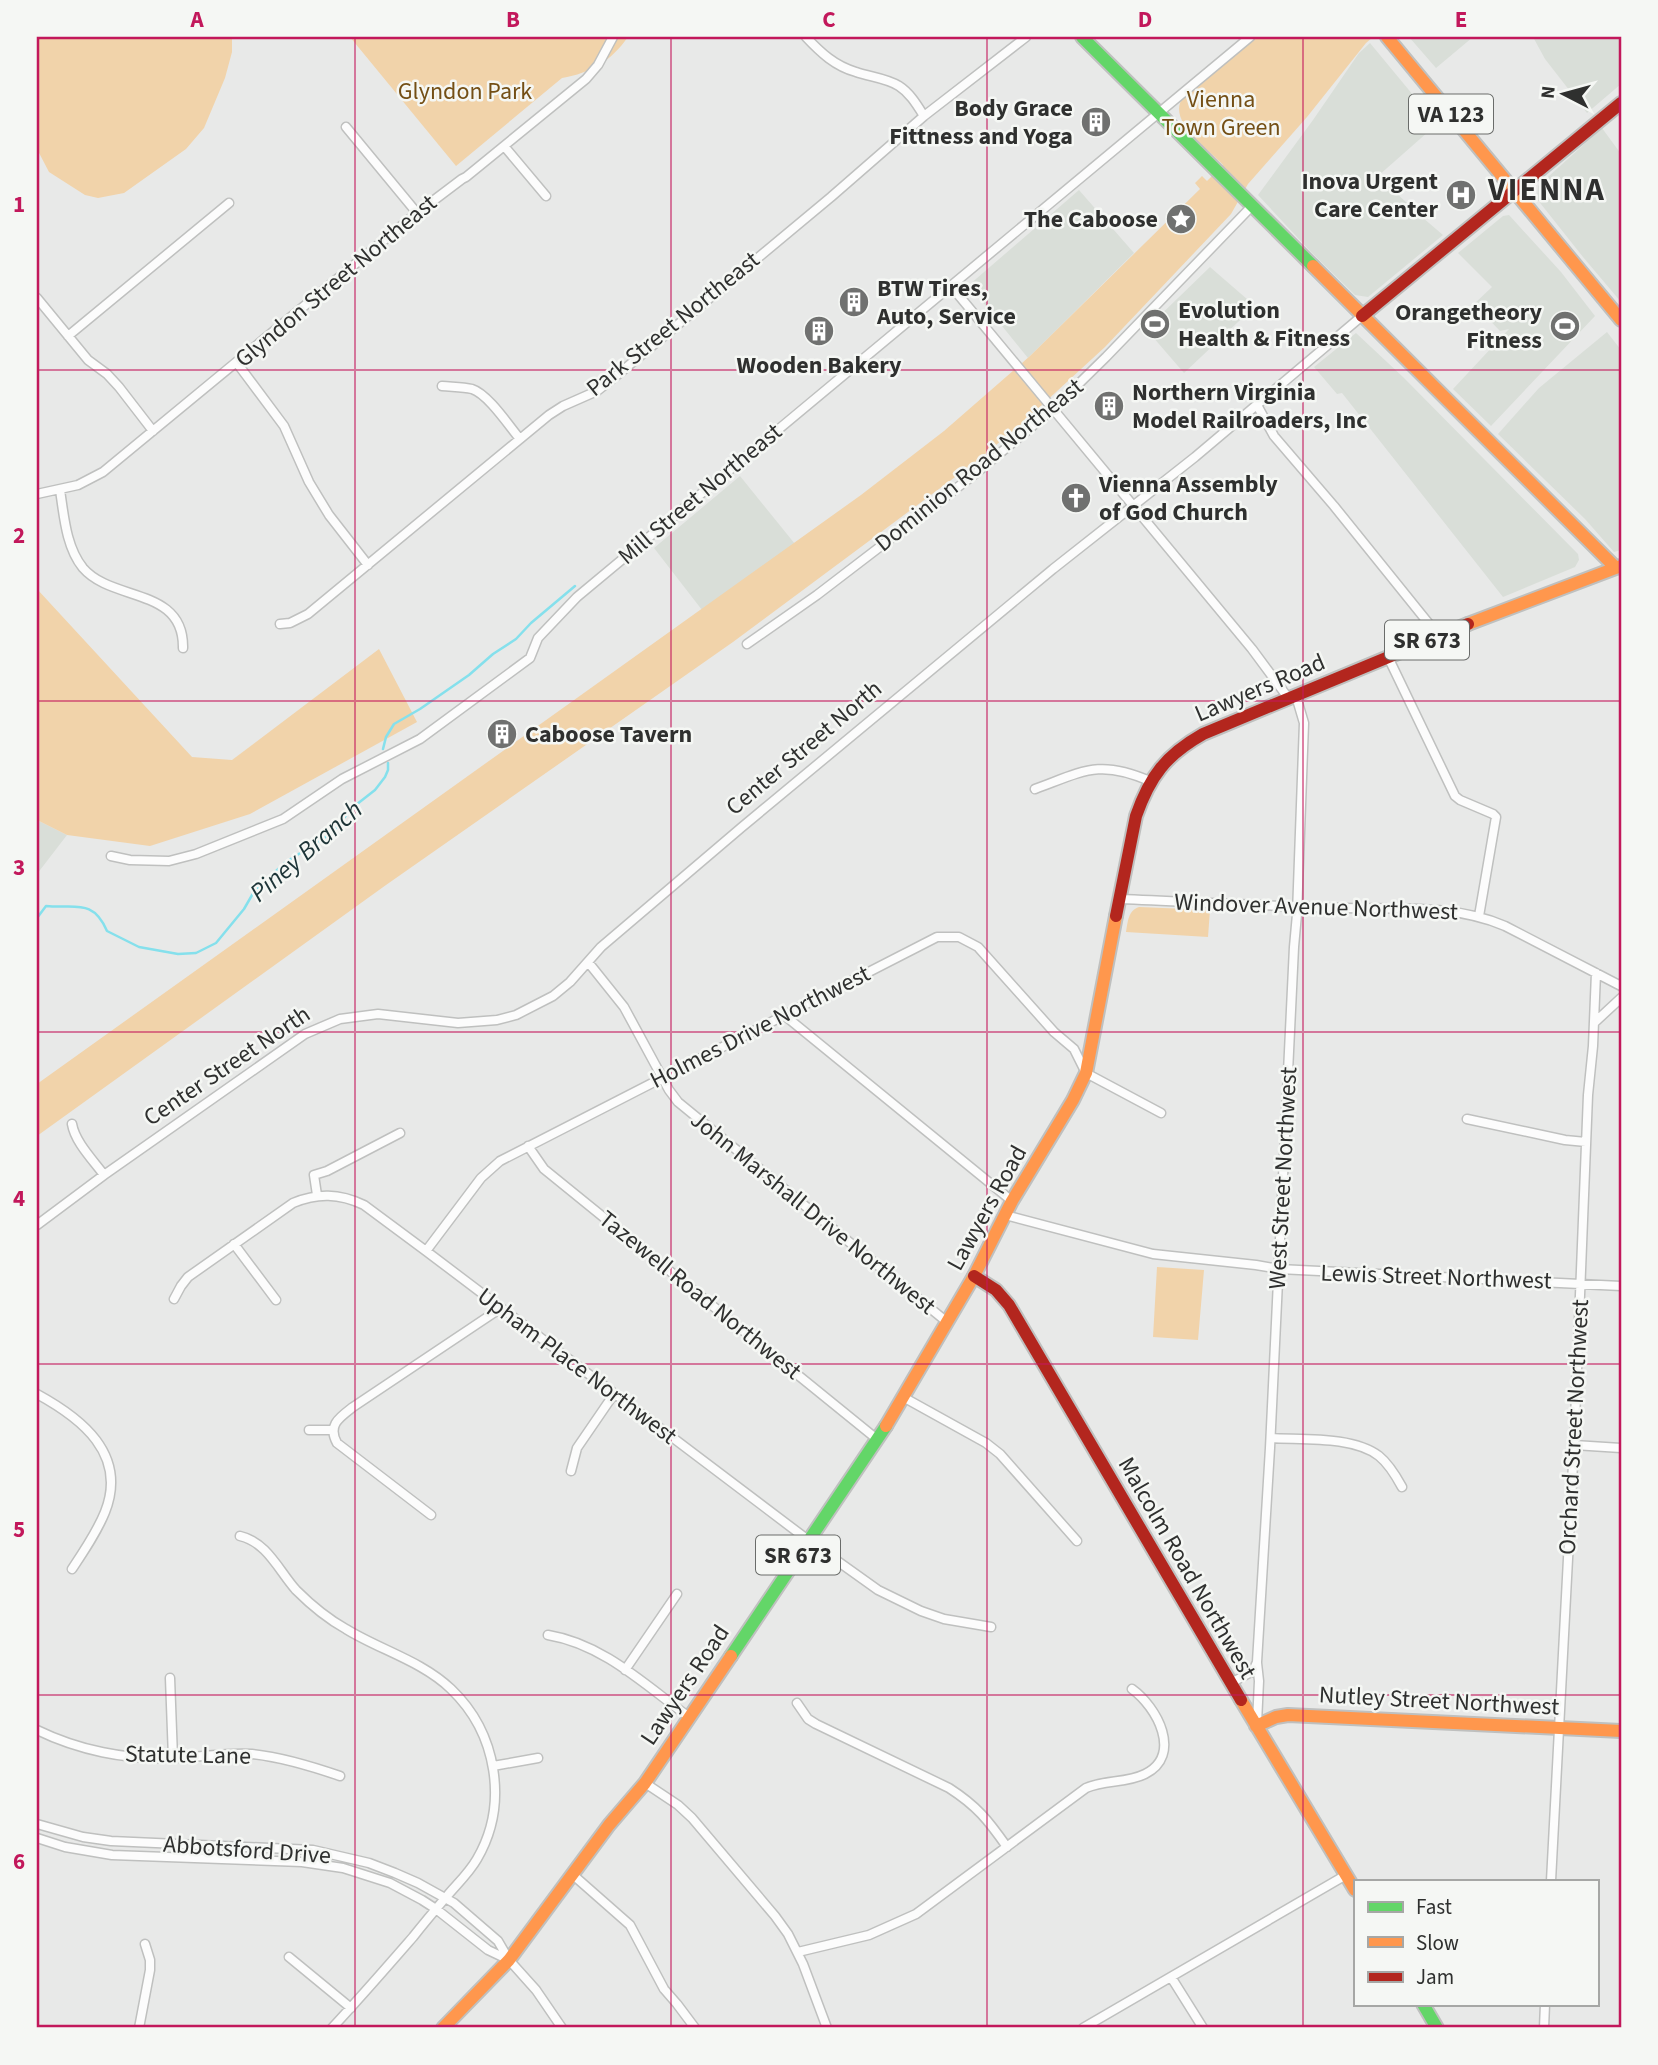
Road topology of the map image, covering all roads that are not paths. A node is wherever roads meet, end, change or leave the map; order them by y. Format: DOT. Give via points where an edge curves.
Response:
graph roads {
  1 [pos="613,37"];
  2 [pos="806,37"];
  3 [pos="1026,37"];
  4 [pos="1082,37"];
  5 [pos="1250,37"];
  6 [pos="1387,37"];
  7 [pos="1621,103"];
  8 [pos="1158,112"];
  9 [pos="924,116"];
  10 [pos="346,127"];
  11 [pos="504,146"];
  12 [pos="1515,191"];
  13 [pos="545,196"];
  14 [pos="229,203"];
  15 [pos="1252,206"];
  16 [pos="417,213"];
  17 [pos="951,286"];
  18 [pos="37,298"];
  19 [pos="1362,316"];
  20 [pos="1621,320"];
  21 [pos="68,336"];
  22 [pos="237,363"];
  23 [pos="442,386"];
  24 [pos="1257,405"];
  25 [pos="1054,409"];
  26 [pos="153,431"];
  27 [pos="520,439"];
  28 [pos="61,490"];
  29 [pos="37,495"];
  30 [pos="1134,506"];
  31 [pos="368,565"];
  32 [pos="1620,567"];
  33 [pos="280,624"];
  34 [pos="1438,635"];
  35 [pos="747,644"];
  36 [pos="183,648"];
  37 [pos="1388,657"];
  38 [pos="1292,697"];
  39 [pos="1150,781"];
  40 [pos="1035,789"];
  41 [pos="111,856"];
  42 [pos="1120,899"];
  43 [pos="1298,906"];
  44 [pos="1479,916"];
  45 [pos="588,962"];
  46 [pos="1596,973"];
  47 [pos="1621,986"];
  48 [pos="1621,998"];
  49 [pos="784,1014"];
  50 [pos="1594,1023"];
  51 [pos="1086,1073"];
  52 [pos="662,1077"];
  53 [pos="1161,1113"];
  54 [pos="1467,1119"];
  55 [pos="72,1124"];
  56 [pos="400,1133"];
  57 [pos="1586,1142"];
  58 [pos="528,1146"];
  59 [pos="104,1175"];
  60 [pos="317,1195"];
  61 [pos="1012,1200"];
  62 [pos="1005,1215"];
  63 [pos="37,1225"];
  64 [pos="234,1244"];
  65 [pos="426,1251"];
  66 [pos="1279,1269"];
  67 [pos="974,1276"];
  68 [pos="1580,1283"];
  69 [pos="1621,1286"];
  70 [pos="174,1299"];
  71 [pos="276,1300"];
  72 [pos="501,1308"];
  73 [pos="947,1322"];
  74 [pos="37,1394"];
  75 [pos="614,1394"];
  76 [pos="903,1397"];
  77 [pos="309,1430"];
  78 [pos="333,1430"];
  79 [pos="1271,1438"];
  80 [pos="878,1440"];
  81 [pos="1574,1446"];
  82 [pos="1621,1448"];
  83 [pos="571,1471"];
  84 [pos="1402,1487"];
  85 [pos="431,1515"];
  86 [pos="240,1536"];
  87 [pos="808,1540"];
  88 [pos="1077,1541"];
  89 [pos="72,1569"];
  90 [pos="677,1594"];
  91 [pos="992,1627"];
  92 [pos="548,1634"];
  93 [pos="1257,1662"];
  94 [pos="625,1670"];
  95 [pos="170,1678"];
  96 [pos="1231,1683"];
  97 [pos="1132,1689"];
  98 [pos="797,1703"];
  99 [pos="688,1717"];
  100 [pos="1256,1726"];
  101 [pos="1559,1728"];
  102 [pos="37,1730"];
  103 [pos="1621,1731"];
  104 [pos="173,1758"];
  105 [pos="538,1758"];
  106 [pos="493,1766"];
  107 [pos="340,1776"];
  108 [pos="645,1783"];
  109 [pos="37,1824"];
  110 [pos="37,1838"];
  111 [pos="1007,1847"];
  112 [pos="572,1874"];
  113 [pos="1346,1875"];
  114 [pos="1551,1880"];
  115 [pos="1354,1888"];
  116 [pos="445,1898"];
  117 [pos="436,1909"];
  118 [pos="145,1944"];
  119 [pos="798,1952"];
  120 [pos="289,1957"];
  121 [pos="509,1960"];
  122 [pos="1171,1977"];
  123 [pos="1424,2006"];
  124 [pos="1545,2006"];
  125 [pos="351,2008"];
  126 [pos="139,2028"];
  127 [pos="332,2028"];
  128 [pos="443,2028"];
  129 [pos="562,2028"];
  130 [pos="695,2028"];
  131 [pos="827,2028"];
  132 [pos="1083,2028"];
  133 [pos="1203,2028"];
  134 [pos="1437,2028"];
  135 [pos="1544,2028"];
  1 -- 11 [label="street, Glyndon Street Northeast" via="586,79"];
  2 -- 9 [label="street" via="845,69 901,87"];
  3 -- 9 [label="street, Park Street Northeast"];
  4 -- 8 [label="main road"];
  5 -- 8 [label="street, Mill Street Northeast"];
  6 -- 12 [label="main road, VA 123"];
  7 -- 12 [label="main road, Center Street North"];
  8 -- 15 [label="main road"];
  8 -- 17 [label="street, Mill Street Northeast"];
  9 -- 27 [label="street, Park Street Northeast" via="647,352 597,391 563,406"];
  10 -- 16 [label="street"];
  11 -- 13 [label="street"];
  11 -- 16 [label="street, Glyndon Street Northeast"];
  12 -- 19 [label="main road, Center Street North"];
  12 -- 20 [label="main road, VA 123"];
  14 -- 21 [label="street"];
  15 -- 19 [label="main road"];
  15 -- 25 [label="street, Dominion Road Northeast"];
  16 -- 22 [label="street, Glyndon Street Northeast"];
  17 -- 25 [label="street"];
  17 -- 41 [label="street, Mill Street Northeast" via="577,597 538,638 530,658 420,740 342,779 283,819 196,854 169,861"];
  18 -- 21 [label="street"];
  19 -- 24 [label="street, Center Street North"];
  19 -- 32 [label="main road"];
  21 -- 26 [label="street" via="107,374"];
  22 -- 26 [label="street, Glyndon Street Northeast"];
  22 -- 31 [label="street" via="284,426 329,515"];
  23 -- 27 [label="street" via="478,392"];
  24 -- 30 [label="street, Center Street North"];
  24 -- 34 [label="street" via="1274,436"];
  25 -- 30 [label="street"];
  25 -- 35 [label="street, Dominion Road Northeast" via="817,595"];
  26 -- 28 [label="street, Glyndon Street Northeast" via="94,478"];
  27 -- 31 [label="street, Park Street Northeast"];
  28 -- 29 [label="street, Glyndon Street Northeast"];
  28 -- 36 [label="street" via="69,541 78,561 103,584 171,613"];
  30 -- 38 [label="street"];
  30 -- 45 [label="street, Center Street North" via="742,827"];
  31 -- 33 [label="street, Park Street Northeast" via="308,614"];
  32 -- 34 [label="main road, Lawyers Road / SR 673"];
  34 -- 37 [label="main road, Lawyers Road / SR 673"];
  37 -- 38 [label="main road, Lawyers Road / SR 673"];
  37 -- 44 [label="street" via="1455,796 1496,817"];
  38 -- 39 [label="main road, Lawyers Road / SR 673" via="1184,743 1163,761"];
  38 -- 43 [label="street, West Street Northwest" via="1304,723"];
  39 -- 40 [label="street" via="1120,770 1096,769"];
  39 -- 42 [label="main road, Lawyers Road / SR 673" via="1136,816"];
  42 -- 43 [label="street, Windover Avenue Northwest"];
  42 -- 51 [label="main road, Lawyers Road / SR 673"];
  43 -- 44 [label="street, Windover Avenue Northwest"];
  43 -- 66 [label="street, West Street Northwest"];
  44 -- 46 [label="street, Windover Avenue Northwest"];
  45 -- 52 [label="street, John Marshall Drive Northwest" via="624,1007"];
  45 -- 59 [label="street, Center Street North" via="553,996 497,1020 458,1023 377,1014 321,1026"];
  46 -- 47 [label="street, Windover Avenue Northwest"];
  46 -- 50 [label="street, Orchard Street Northwest"];
  48 -- 50 [label="street"];
  49 -- 51 [label="street, Holmes Drive Northwest" via="920,944 937,937 959,937 978,947 1074,1049"];
  49 -- 52 [label="street, Holmes Drive Northwest"];
  49 -- 61 [label="street"];
  50 -- 57 [label="street, Orchard Street Northwest"];
  51 -- 53 [label="street"];
  51 -- 61 [label="main road, Lawyers Road / SR 673"];
  52 -- 58 [label="street, Holmes Drive Northwest"];
  52 -- 73 [label="street, John Marshall Drive Northwest" via="685,1108"];
  54 -- 57 [label="street"];
  55 -- 59 [label="street"];
  56 -- 60 [label="street" via="314,1175"];
  57 -- 68 [label="street, Orchard Street Northwest"];
  58 -- 65 [label="street, Holmes Drive Northwest" via="487,1172"];
  58 -- 80 [label="street, Tazewell Road Northwest" via="544,1169"];
  59 -- 63 [label="street, Center Street North"];
  60 -- 64 [label="street" via="293,1203"];
  60 -- 65 [label="street, Upham Place Northwest" via="341,1196 364,1205"];
  61 -- 62 [label="main road, Lawyers Road / SR 673"];
  62 -- 66 [label="street, Lewis Street Northwest" via="1153,1254"];
  62 -- 67 [label="main road, Lawyers Road / SR 673"];
  64 -- 70 [label="street" via="188,1278"];
  64 -- 71 [label="street"];
  65 -- 72 [label="street, Upham Place Northwest"];
  66 -- 68 [label="street, Lewis Street Northwest"];
  66 -- 79 [label="street, West Street Northwest"];
  67 -- 73 [label="main road, Lawyers Road / SR 673"];
  67 -- 96 [label="main road, Malcolm Road Northwest" via="1009,1305"];
  68 -- 69 [label="street, Lewis Street Northwest"];
  68 -- 81 [label="street, Orchard Street Northwest"];
  72 -- 75 [label="street, Upham Place Northwest"];
  72 -- 78 [label="street" via="353,1407 338,1418"];
  73 -- 76 [label="main road, Lawyers Road / SR 673"];
  74 -- 89 [label="street" via="93,1434 109,1470 105,1513"];
  75 -- 83 [label="street" via="577,1448"];
  75 -- 87 [label="street, Upham Place Northwest"];
  76 -- 80 [label="main road, Lawyers Road / SR 673"];
  76 -- 88 [label="street" via="1000,1454"];
  77 -- 78 [label="street"];
  78 -- 85 [label="street" via="342,1448"];
  79 -- 84 [label="street" via="1342,1442 1367,1449 1386,1463"];
  79 -- 93 [label="street, West Street Northwest"];
  80 -- 87 [label="main road, Lawyers Road / SR 673"];
  81 -- 82 [label="street"];
  81 -- 101 [label="street, Orchard Street Northwest"];
  86 -- 106 [label="street" via="263,1548 295,1589 327,1617 450,1687 483,1732"];
  87 -- 91 [label="street, Upham Place Northwest" via="899,1602 944,1619"];
  87 -- 99 [label="main road, Lawyers Road / SR 673"];
  90 -- 94 [label="street"];
  92 -- 94 [label="street" via="590,1647"];
  93 -- 96 [label="street" via="1253,1671"];
  93 -- 100 [label="street, West Street Northwest"];
  94 -- 99 [label="street"];
  95 -- 104 [label="street"];
  96 -- 100 [label="main road, Malcolm Road Northwest"];
  97 -- 111 [label="street" via="1148,1702 1163,1732 1164,1746 1157,1764 1142,1776 1086,1788"];
  98 -- 111 [label="street" via="816,1724 966,1799"];
  99 -- 108 [label="main road, Lawyers Road / SR 673"];
  100 -- 101 [label="main road, Nutley Street Northwest" via="1288,1715"];
  100 -- 113 [label="main road, Malcolm Road Northwest"];
  101 -- 103 [label="main road, Nutley Street Northwest"];
  101 -- 114 [label="street, Orchard Street Northwest"];
  102 -- 104 [label="street, Statute Lane" via="69,1744 122,1756"];
  104 -- 107 [label="street, Statute Lane" via="250,1754"];
  105 -- 106 [label="street"];
  106 -- 116 [label="street" via="495,1801 485,1842 470,1870"];
  108 -- 112 [label="main road, Lawyers Road / SR 673"];
  108 -- 119 [label="street" via="692,1818 775,1916"];
  109 -- 116 [label="street, Abbotsford Drive" via="83,1838 120,1842 313,1850 369,1863"];
  110 -- 117 [label="street, Abbotsford Drive" via="112,1855 302,1862 343,1868 390,1883"];
  111 -- 119 [label="street" via="936,1901 893,1925 846,1942"];
  112 -- 121 [label="main road, Lawyers Road / SR 673"];
  112 -- 130 [label="street" via="630,1925 664,1989"];
  113 -- 115 [label="main road, Malcolm Road Northwest"];
  113 -- 122 [label="street"];
  116 -- 117 [label="street"];
  116 -- 121 [label="street, Abbotsford Drive" via="498,1941"];
  117 -- 121 [label="street, Abbotsford Drive" via="488,1950"];
  117 -- 125 [label="street"];
  118 -- 126 [label="street" via="150,1970"];
  119 -- 131 [label="street"];
  120 -- 125 [label="street"];
  121 -- 128 [label="main road, Lawyers Road / SR 673"];
  121 -- 129 [label="street, Abbotsford Drive"];
  122 -- 132 [label="street"];
  122 -- 133 [label="street"];
  123 -- 134 [label="main road"];
  124 -- 135 [label="street"];
  125 -- 127 [label="street"];
}
